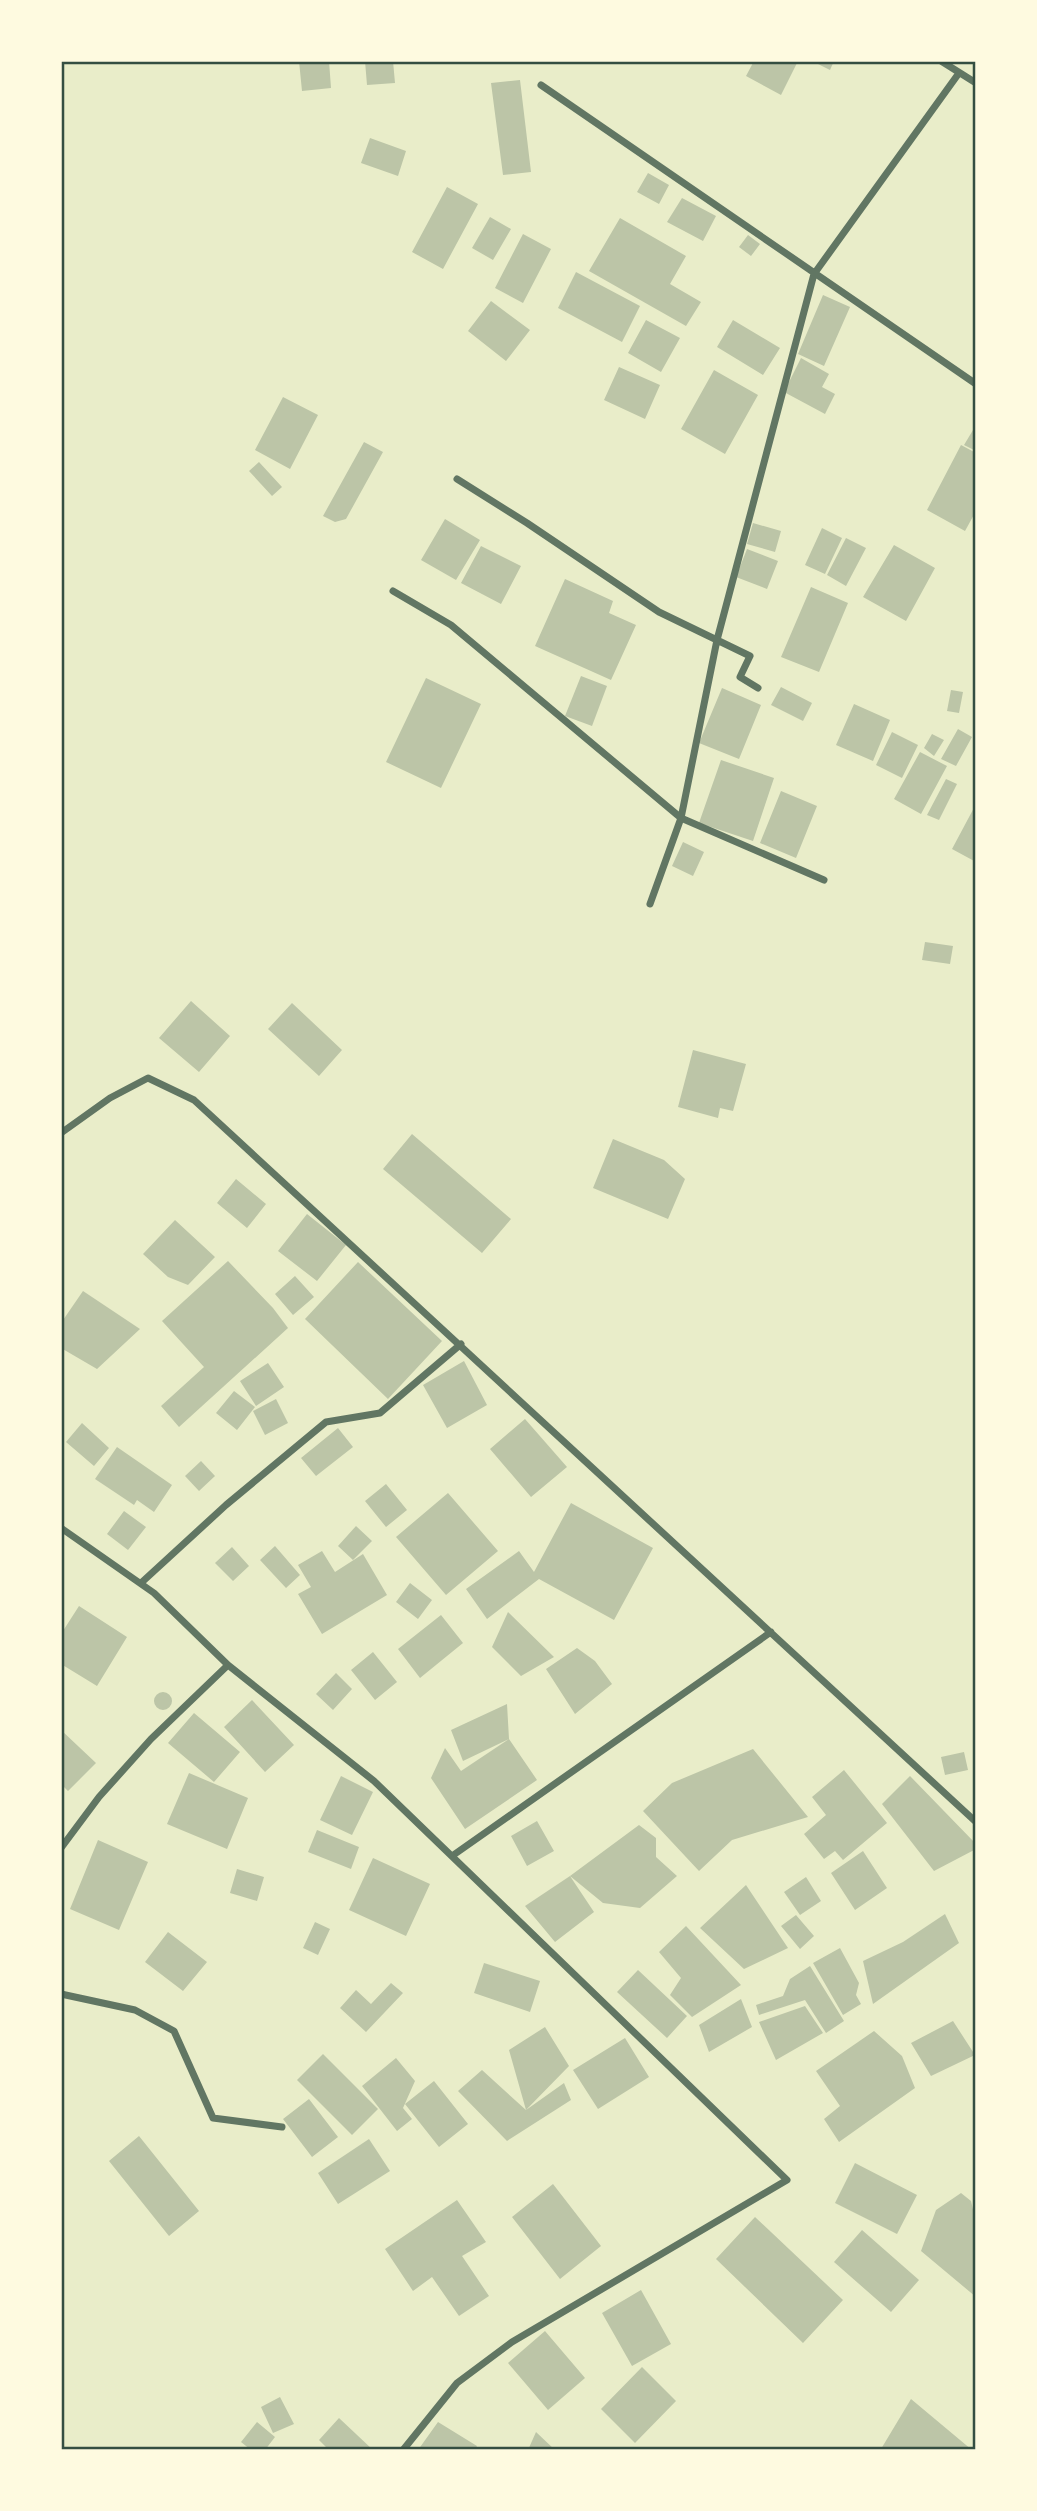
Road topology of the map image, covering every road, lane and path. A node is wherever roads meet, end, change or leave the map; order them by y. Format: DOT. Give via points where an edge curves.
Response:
graph roads {
  1 [pos="941,61"];
  2 [pos="959,73"];
  3 [pos="976,83"];
  4 [pos="541,85"];
  5 [pos="814,274"];
  6 [pos="976,384"];
  7 [pos="457,479"];
  8 [pos="393,591"];
  9 [pos="717,640"];
  10 [pos="758,688"];
  11 [pos="681,818"];
  12 [pos="824,880"];
  13 [pos="650,904"];
  14 [pos="61,1133"];
  15 [pos="461,1344"];
  16 [pos="61,1528"];
  17 [pos="141,1583"];
  18 [pos="771,1632"];
  19 [pos="228,1665"];
  20 [pos="976,1822"];
  21 [pos="61,1848"];
  22 [pos="452,1856"];
  23 [pos="61,1994"];
  24 [pos="282,2127"];
  25 [pos="403,2450"];
  1 -- 2 [label="street"];
  2 -- 3 [label="street"];
  2 -- 5 [label="street"];
  4 -- 5 [label="street"];
  5 -- 6 [label="street"];
  5 -- 9 [label="street"];
  7 -- 9 [label="street" via="659,612"];
  8 -- 11 [label="street" via="451,625"];
  9 -- 10 [label="street" via="750,656 740,677"];
  9 -- 11 [label="street"];
  11 -- 12 [label="street"];
  11 -- 13 [label="street"];
  14 -- 15 [label="street" via="148,1078 194,1100"];
  15 -- 17 [label="street" via="380,1413 326,1422"];
  15 -- 18 [label="street"];
  16 -- 17 [label="street"];
  17 -- 19 [label="street"];
  18 -- 20 [label="street"];
  18 -- 22 [label="street"];
  19 -- 21 [label="street" via="151,1739"];
  19 -- 22 [label="street" via="374,1782"];
  22 -- 25 [label="street" via="787,2180 512,2342 457,2383"];
  23 -- 24 [label="street" via="135,2010 174,2031 213,2118"];
}
